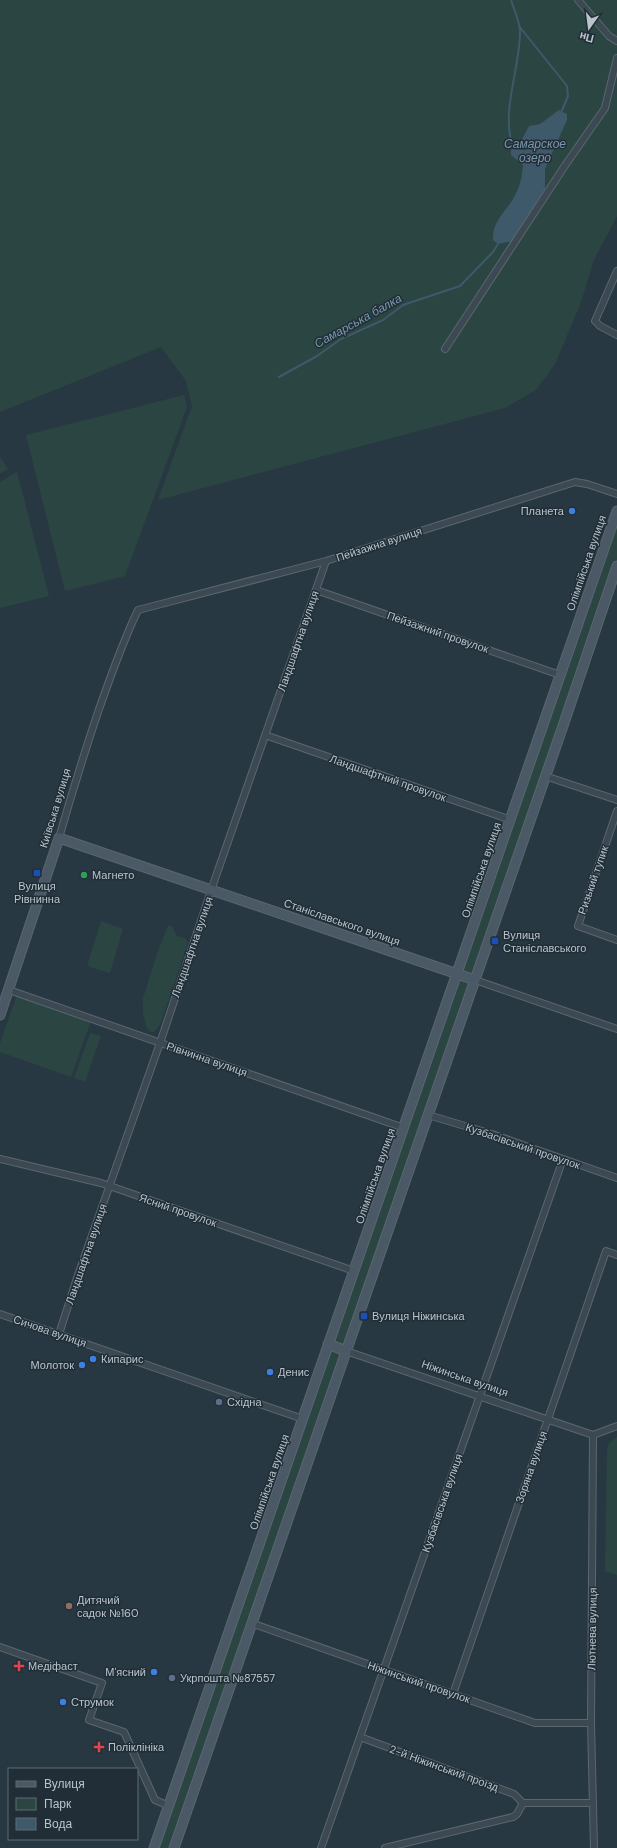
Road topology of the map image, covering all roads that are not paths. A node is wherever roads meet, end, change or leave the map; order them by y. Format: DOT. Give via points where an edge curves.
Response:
graph roads {
  1 [pos="578,0"];
  2 [pos="617,41"];
  3 [pos="617,58"];
  4 [pos="617,271"];
  5 [pos="617,335"];
  6 [pos="445,349"];
  7 [pos="617,494"];
  8 [pos="617,511"];
  9 [pos="326,561"];
  10 [pos="617,566"];
  11 [pos="316,590"];
  12 [pos="138,610"];
  13 [pos="560,675"];
  14 [pos="265,736"];
  15 [pos="545,776"];
  16 [pos="617,800"];
  17 [pos="617,811"];
  18 [pos="511,820"];
  19 [pos="60,838"];
  20 [pos="211,889"];
  21 [pos="617,940"];
  22 [pos="457,975"];
  23 [pos="475,980"];
  24 [pos="8,990"];
  25 [pos="0,1015"];
  26 [pos="617,1028"];
  27 [pos="160,1043"];
  28 [pos="428,1115"];
  29 [pos="404,1128"];
  30 [pos="0,1159"];
  31 [pos="563,1159"];
  32 [pos="617,1178"];
  33 [pos="110,1186"];
  34 [pos="617,1255"];
  35 [pos="354,1271"];
  36 [pos="0,1314"];
  37 [pos="59,1334"];
  38 [pos="328,1344"];
  39 [pos="346,1351"];
  40 [pos="479,1396"];
  41 [pos="303,1419"];
  42 [pos="548,1419"];
  43 [pos="617,1426"];
  44 [pos="593,1435"];
  45 [pos="251,1623"];
  46 [pos="0,1648"];
  47 [pos="384,1669"];
  48 [pos="453,1694"];
  49 [pos="591,1723"];
  50 [pos="360,1737"];
  51 [pos="592,1803"];
  52 [pos="523,1804"];
  53 [pos="169,1806"];
  54 [pos="154,1848"];
  55 [pos="174,1848"];
  56 [pos="321,1848"];
  57 [pos="385,1848"];
  58 [pos="594,1848"];
  1 -- 2 [label="street" via="609,36"];
  3 -- 6 [label="street" via="605,108"];
  4 -- 5 [label="street" via="595,321"];
  7 -- 9 [label="street, Пейзажна вулиця" via="575,482"];
  8 -- 13 [label="main road, Олімпійська вулиця"];
  9 -- 11 [label="street, Ландшафтна вулиця"];
  9 -- 12 [label="street, Пейзажна вулиця"];
  10 -- 15 [label="main road"];
  11 -- 13 [label="street, Пейзажний провулок"];
  11 -- 14 [label="street, Ландшафтна вулиця"];
  12 -- 19 [label="street, Київська вулиця" via="124,639 108,685 77,777"];
  13 -- 18 [label="main road, Олімпійська вулиця"];
  14 -- 18 [label="street, Ландшафтний провулок"];
  14 -- 20 [label="street, Ландшафтна вулиця"];
  15 -- 16 [label="street"];
  15 -- 23 [label="main road"];
  17 -- 21 [label="street, Ризький тупик" via="578,926"];
  18 -- 22 [label="main road, Олімпійська вулиця"];
  19 -- 20 [label="main road, Станіславського вулиця"];
  19 -- 24 [label="main road, Київська вулиця"];
  20 -- 22 [label="main road, Станіславського вулиця"];
  20 -- 27 [label="street, Ландшафтна вулиця"];
  22 -- 23 [label="main road, Станіславського вулиця"];
  22 -- 29 [label="main road, Олімпійська вулиця"];
  23 -- 26 [label="street, Станіславського вулиця"];
  23 -- 28 [label="main road"];
  24 -- 25 [label="main road, Київська вулиця"];
  24 -- 27 [label="street, Рівнинна вулиця"];
  27 -- 29 [label="street, Рівнинна вулиця"];
  27 -- 33 [label="street, Ландшафтна вулиця"];
  28 -- 31 [label="street, Кузбасівський провулок"];
  28 -- 39 [label="main road"];
  29 -- 35 [label="main road, Олімпійська вулиця"];
  30 -- 33 [label="street, Ясний провулок" via="70,1174"];
  31 -- 32 [label="street, Кузбасівський провулок"];
  31 -- 40 [label="street, Кузбасівська вулиця"];
  33 -- 35 [label="street, Ясний провулок"];
  33 -- 37 [label="street, Ландшафтна вулиця"];
  34 -- 42 [label="street, Зоряна вулиця" via="606,1251"];
  35 -- 38 [label="main road, Олімпійська вулиця"];
  36 -- 37 [label="street, Сичова вулиця"];
  37 -- 41 [label="street, Сичова вулиця"];
  38 -- 39 [label="main road, Ніжинська вулиця"];
  38 -- 41 [label="main road, Олімпійська вулиця"];
  39 -- 40 [label="street, Ніжинська вулиця"];
  39 -- 45 [label="main road"];
  40 -- 42 [label="street, Ніжинська вулиця"];
  40 -- 47 [label="street, Кузбасівська вулиця"];
  41 -- 53 [label="main road, Олімпійська вулиця"];
  42 -- 44 [label="street, Ніжинська вулиця"];
  42 -- 48 [label="street, Зоряна вулиця"];
  43 -- 44 [label="street"];
  44 -- 49 [label="street, Лютнева вулиця"];
  45 -- 47 [label="street, Ніжинський провулок"];
  45 -- 55 [label="main road"];
  46 -- 53 [label="street" via="102,1683 89,1720 124,1732 155,1800"];
  47 -- 48 [label="street, Ніжинський провулок"];
  47 -- 50 [label="street, Кузбасівська вулиця"];
  48 -- 49 [label="street, Ніжинський провулок" via="538,1723"];
  49 -- 51 [label="street, Лютнева вулиця"];
  50 -- 52 [label="street, 2-й Ніжинський проїзд" via="514,1794"];
  50 -- 56 [label="street, Кузбасівська вулиця"];
  51 -- 52 [label="street"];
  51 -- 58 [label="street, Лютнева вулиця"];
  52 -- 57 [label="street" via="513,1817"];
  53 -- 54 [label="main road, Олімпійська вулиця"];
}
